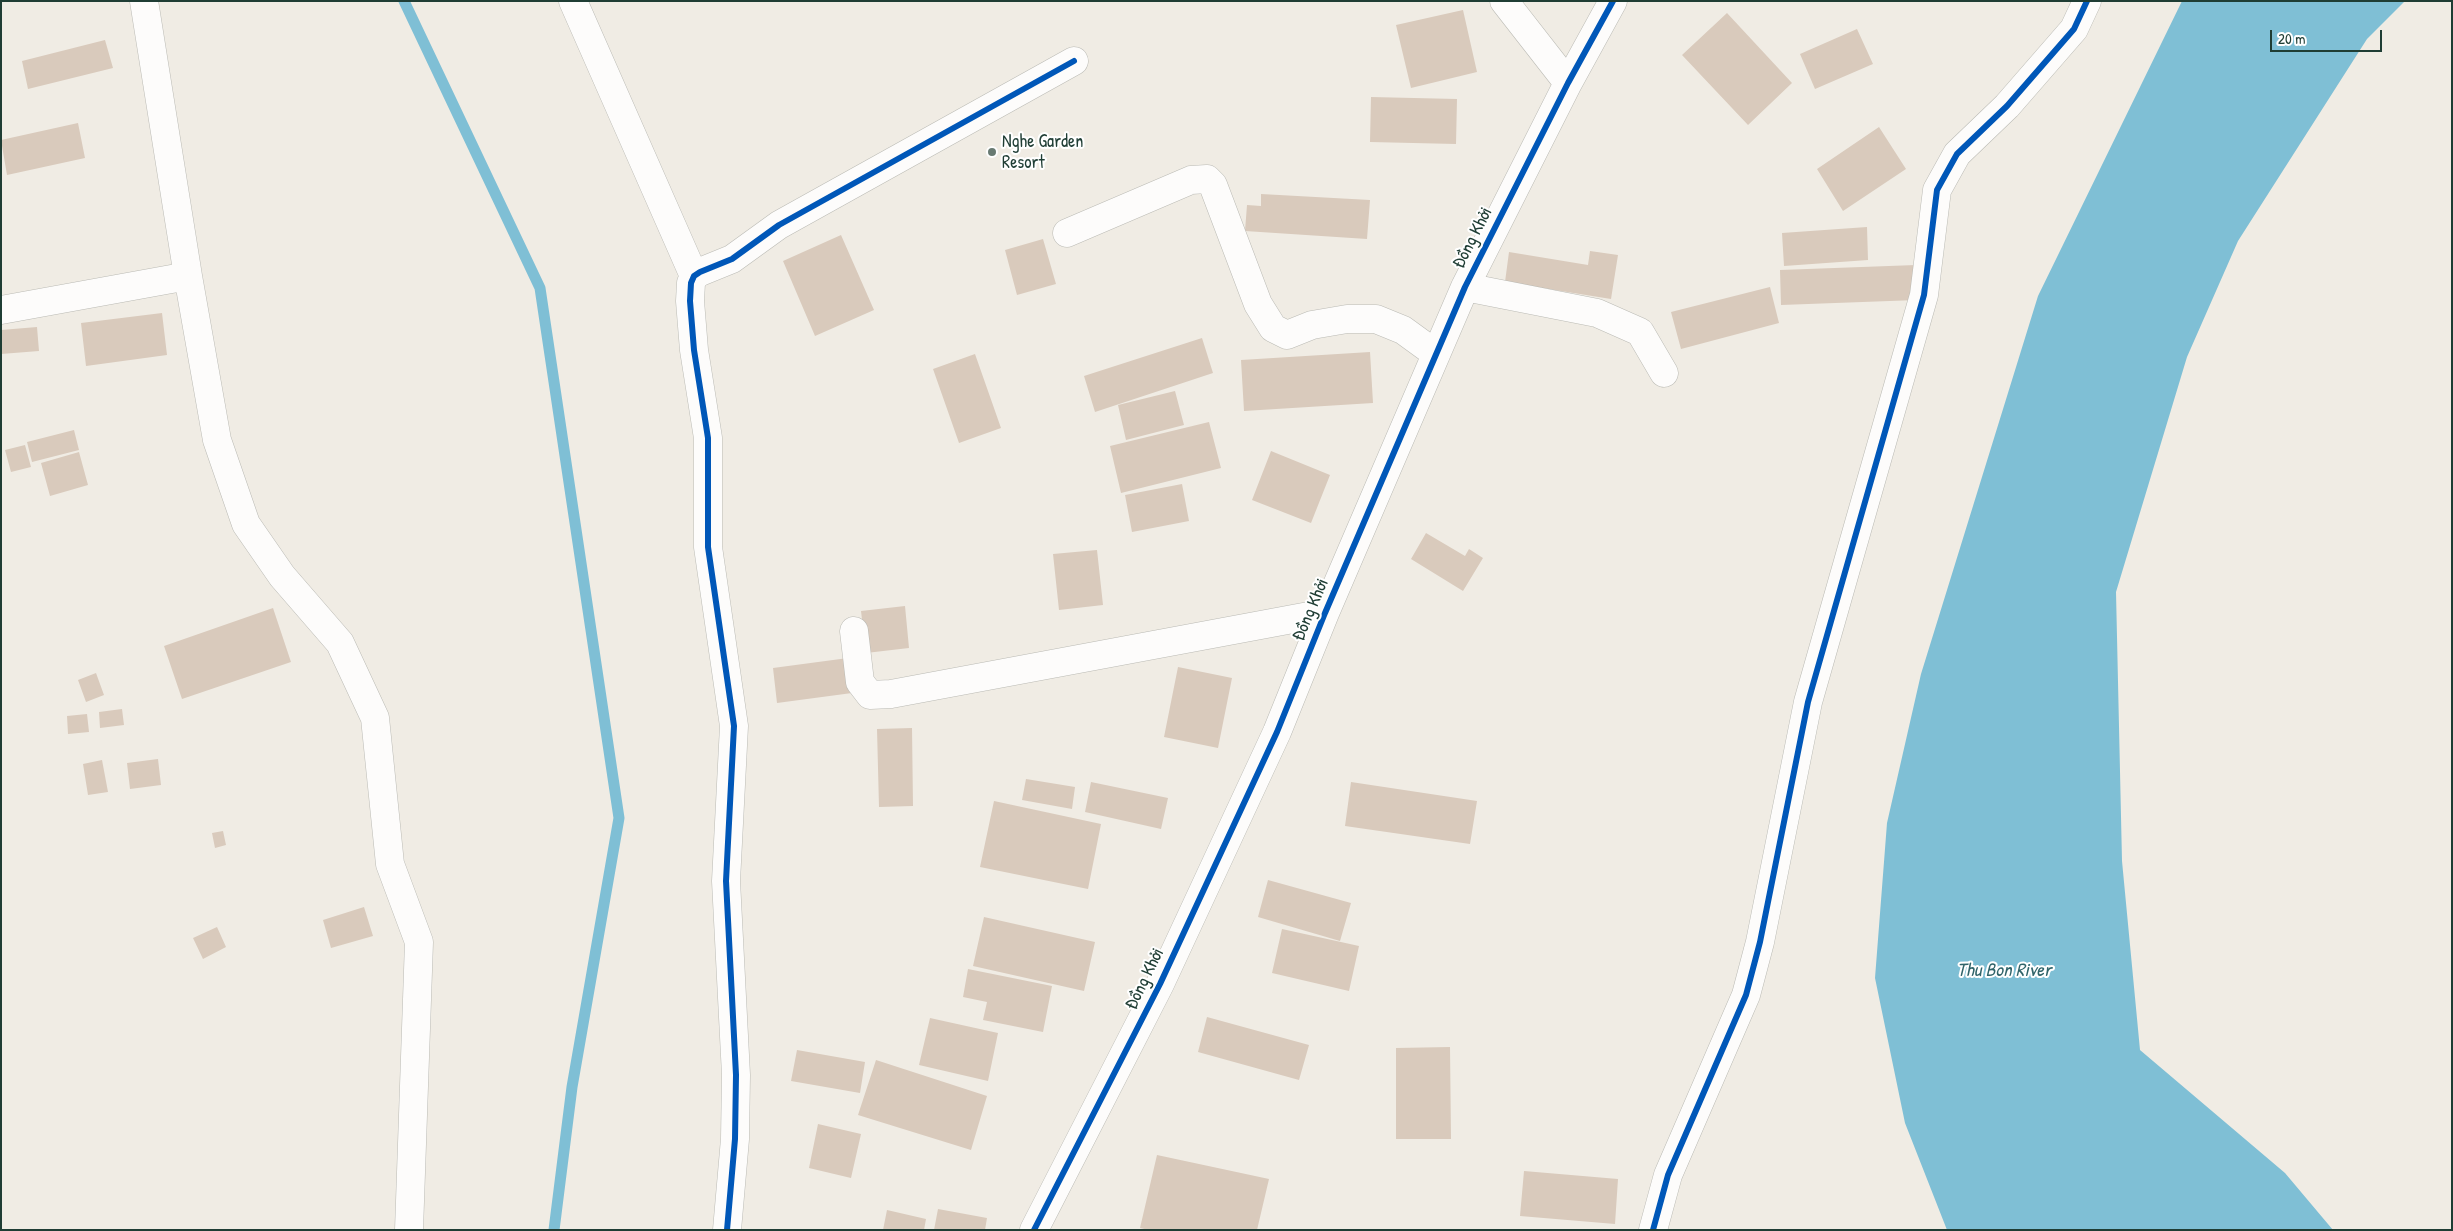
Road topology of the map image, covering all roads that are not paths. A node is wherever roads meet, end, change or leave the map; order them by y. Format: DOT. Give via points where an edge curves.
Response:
graph roads {
  1 [pos="144,1"];
  2 [pos="573,1"];
  3 [pos="1504,1"];
  4 [pos="1613,1"];
  5 [pos="2087,1"];
  6 [pos="1074,61"];
  7 [pos="1568,83"];
  8 [pos="1067,233"];
  9 [pos="188,276"];
  10 [pos="694,276"];
  11 [pos="1465,287"];
  12 [pos="1,310"];
  13 [pos="1436,354"];
  14 [pos="1664,373"];
  15 [pos="1325,613"];
  16 [pos="854,631"];
  17 [pos="1038,1229"];
  18 [pos="409,1230"];
  19 [pos="726,1230"];
  20 [pos="1653,1230"];
  1 -- 9 [label="street"];
  2 -- 10 [label="street"];
  3 -- 7 [label="street"];
  4 -- 7 [label="street, Đồng Khởi"];
  5 -- 20 [label="street" via="2074,29 2007,106 1956,154 1937,190 1924,295 1808,702 1760,942 1746,995 1668,1175"];
  6 -- 10 [label="street" via="779,225 732,259"];
  7 -- 11 [label="street, Đồng Khởi"];
  8 -- 13 [label="street" via="1191,180 1207,179 1213,185 1258,304 1273,328 1287,335 1321,323 1376,319 1403,330"];
  9 -- 12 [label="street"];
  9 -- 18 [label="street" via="217,440 246,524 282,576 340,643 375,718 390,864 420,942"];
  10 -- 19 [label="street" via="690,292 694,350 708,438 708,547 734,726 726,881 736,1075 735,1139"];
  11 -- 13 [label="street, Đồng Khởi"];
  11 -- 14 [label="street" via="1598,313 1640,332"];
  13 -- 15 [label="street, Đồng Khởi"];
  15 -- 16 [label="street" via="891,694 870,695 860,682"];
  15 -- 17 [label="street, Đồng Khởi" via="1277,732 1164,974"];
}
